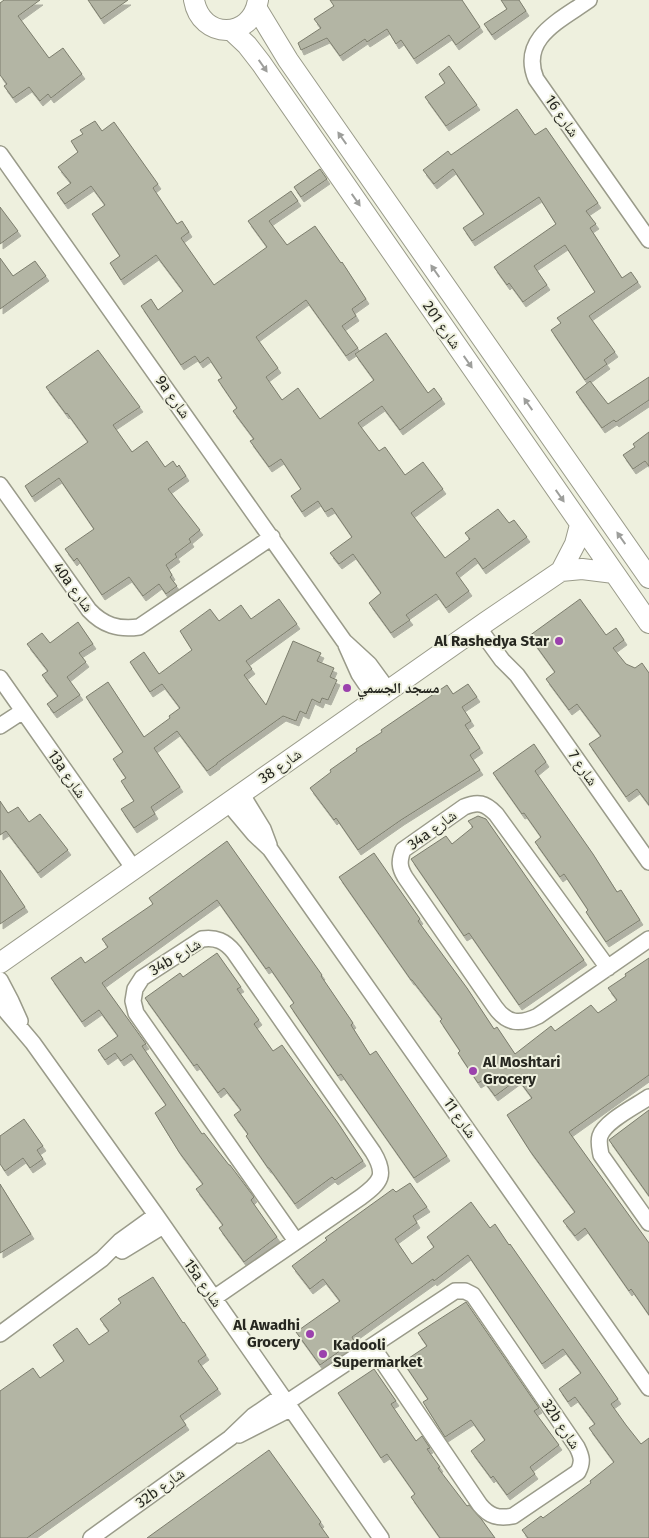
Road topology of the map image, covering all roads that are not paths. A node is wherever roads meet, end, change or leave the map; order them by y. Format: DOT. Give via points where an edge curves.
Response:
graph roads {
  1 [pos="194,0"];
  2 [pos="589,0"];
  3 [pos="258,4"];
  4 [pos="231,30"];
  5 [pos="0,154"];
  6 [pos="649,240"];
  7 [pos="0,485"];
  8 [pos="580,525"];
  9 [pos="272,537"];
  10 [pos="561,571"];
  11 [pos="614,573"];
  12 [pos="649,578"];
  13 [pos="649,623"];
  14 [pos="482,625"];
  15 [pos="0,678"];
  16 [pos="382,694"];
  17 [pos="22,710"];
  18 [pos="0,726"];
  19 [pos="235,798"];
  20 [pos="649,862"];
  21 [pos="134,869"];
  22 [pos="649,939"];
  23 [pos="0,963"];
  24 [pos="608,968"];
  25 [pos="0,980"];
  26 [pos="0,1004"];
  27 [pos="23,1030"];
  28 [pos="649,1097"];
  29 [pos="159,1220"];
  30 [pos="649,1223"];
  31 [pos="296,1241"];
  32 [pos="214,1298"];
  33 [pos="0,1334"];
  34 [pos="372,1346"];
  35 [pos="649,1388"];
  36 [pos="286,1403"];
  37 [pos="91,1538"];
  38 [pos="381,1538"];
  1 -- 4 [label="street" via="199,14 209,25"];
  2 -- 6 [label="street, شارع 16" via="538,40 532,54 533,71"];
  3 -- 4 [label="street" via="250,20"];
  12 -- 3 [label="street, شارع 201, one-way" via="288,60"];
  4 -- 8 [label="street, شارع 201, one-way" via="261,63"];
  5 -- 9 [label="street, 9a شارع"];
  7 -- 9 [label="street, 40a شارع" via="89,610 103,622 120,628 139,628"];
  8 -- 10 [label="street, شارع 38" via="575,544"];
  8 -- 11 [label="street, شارع 201"];
  9 -- 16 [label="street, 9a شارع" via="344,641 354,666"];
  10 -- 11 [label="street" via="582,569"];
  10 -- 14 [label="street, شارع 38"];
  11 -- 13 [label="street, شارع 201"];
  14 -- 16 [label="street, شارع 38"];
  14 -- 20 [label="street, شارع 7" via="509,657 517,675"];
  15 -- 17 [label="street, 13a شارع"];
  16 -- 19 [label="street, شارع 38"];
  17 -- 18 [label="street"];
  17 -- 21 [label="street, 13a شارع"];
  19 -- 21 [label="street, شارع 38"];
  19 -- 35 [label="street, شارع 11" via="263,829 270,849"];
  21 -- 23 [label="street, شارع 38"];
  22 -- 24 [label="street, 34a شارع"];
  24 -- 24 [label="street, 34a شارع" via="538,1016 528,1021 508,1020 500,1014 405,877 399,859 403,850 464,807 472,804 490,807"];
  25 -- 27 [label="street, 15a شارع"];
  26 -- 27 [label="street, 15a شارع"];
  27 -- 29 [label="street, 15a شارع"];
  28 -- 30 [label="street" via="607,1125 600,1135 599,1146 601,1155"];
  29 -- 32 [label="street, 15a شارع"];
  29 -- 33 [label="street" via="124,1249 102,1259"];
  31 -- 31 [label="street, 34b شارع" via="374,1187 380,1177 380,1164 228,945 221,940 202,939 142,978 135,988 133,1001 136,1013"];
  31 -- 32 [label="street, 34b شارع"];
  32 -- 36 [label="street, 15a شارع"];
  34 -- 34 [label="street, 32b شارع" via="474,1497 494,1517 513,1516 578,1472 582,1463 577,1447 473,1295 456,1291"];
  34 -- 36 [label="street, 32b شارع"];
  36 -- 37 [label="street, 32b شارع" via="253,1429 230,1438"];
  36 -- 38 [label="street, 15a شارع"];
}
